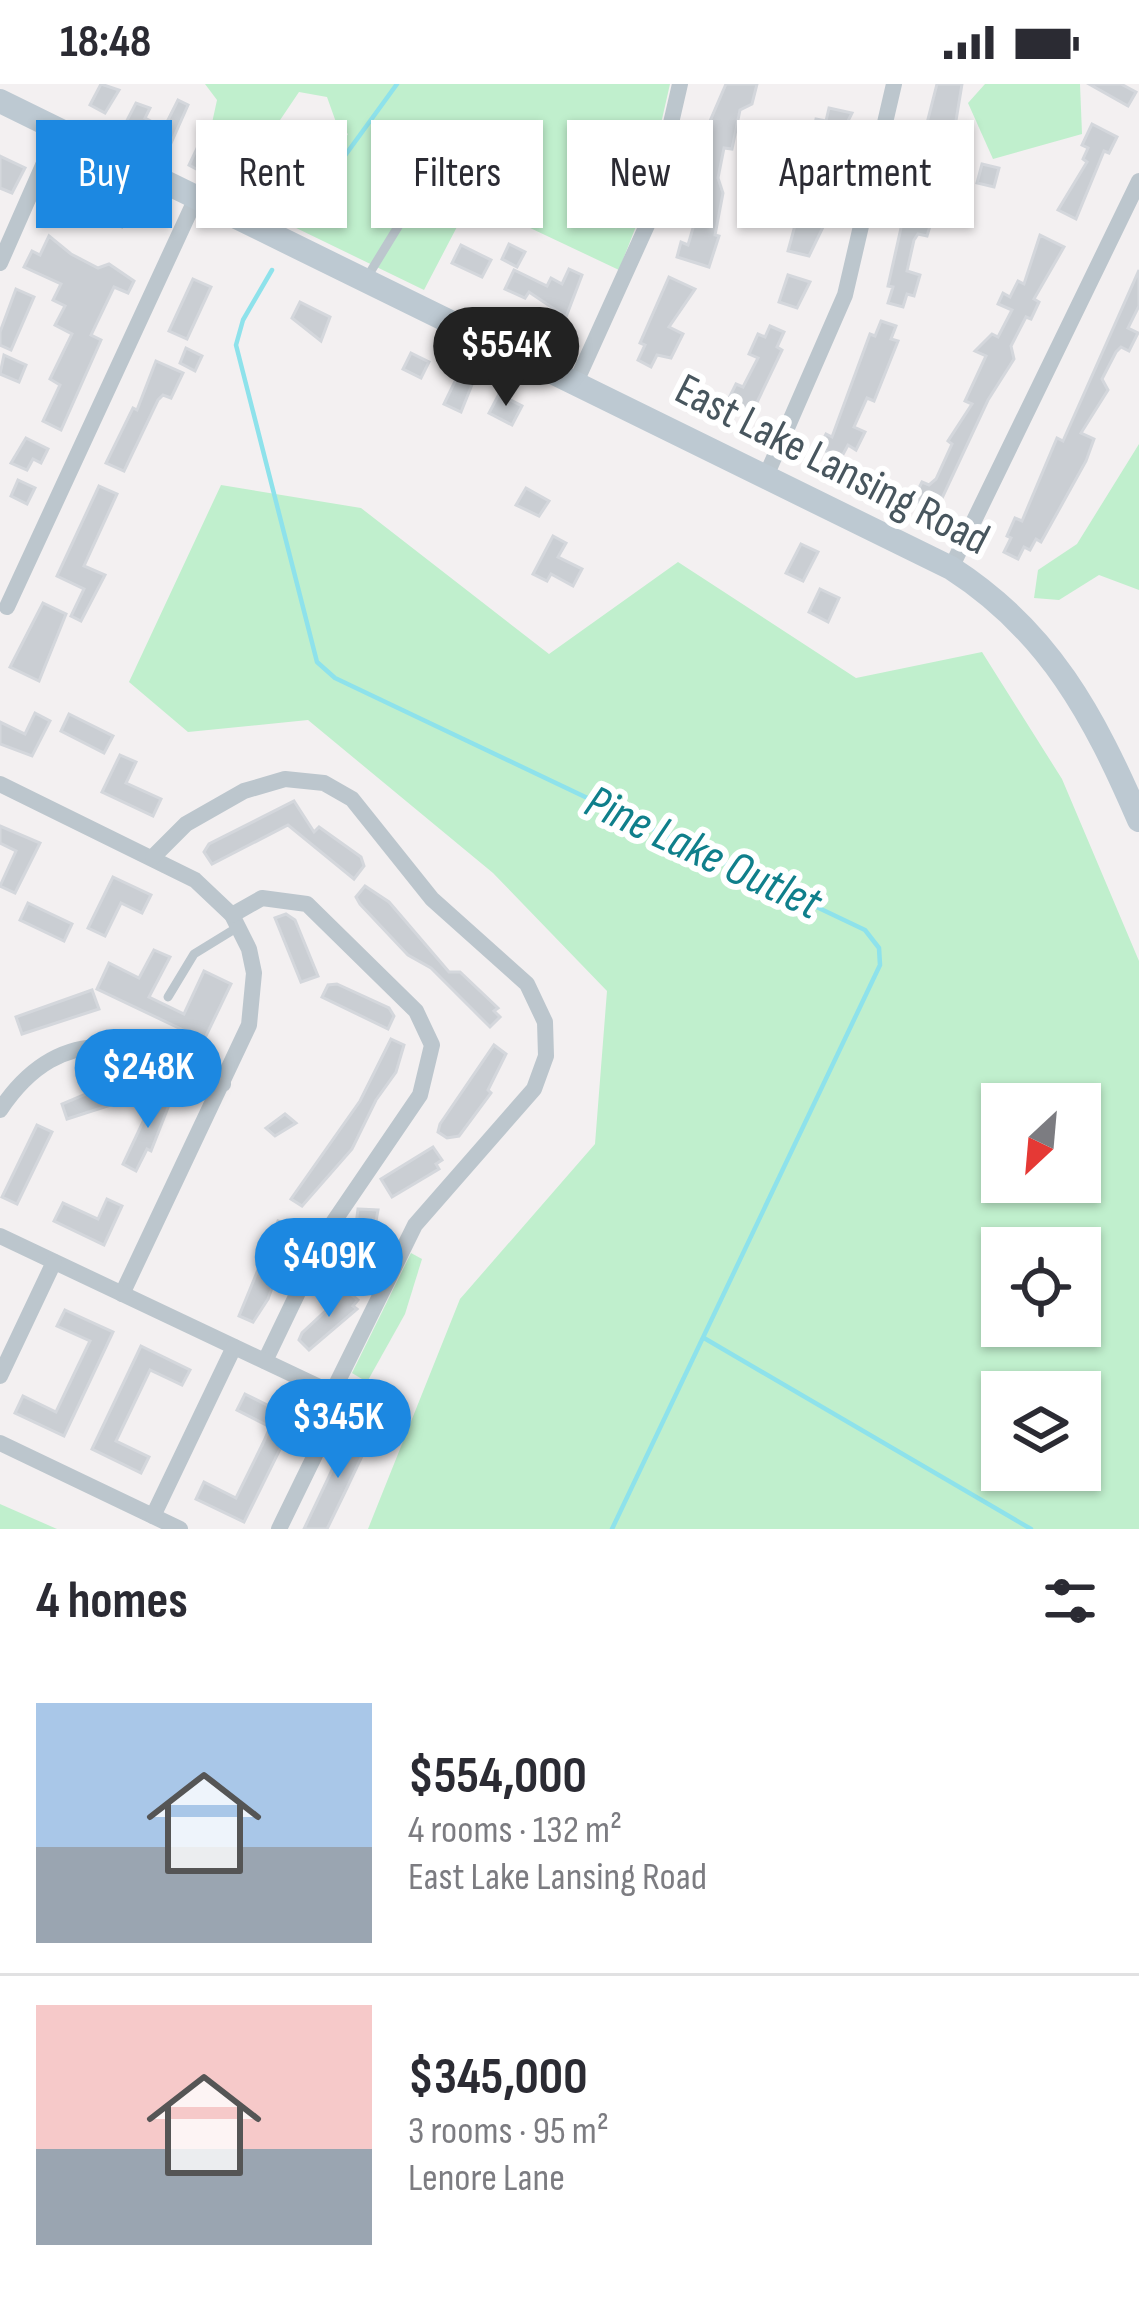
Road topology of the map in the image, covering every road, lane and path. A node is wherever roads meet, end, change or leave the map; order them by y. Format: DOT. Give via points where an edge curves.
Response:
graph roads {
  1 [pos="680,84"];
  2 [pos="894,84"];
  3 [pos="0,100"];
  4 [pos="41,120"];
  5 [pos="36,181"];
  6 [pos="1139,181"];
  7 [pos="196,198"];
  8 [pos="262,228"];
  9 [pos="397,228"];
  10 [pos="0,263"];
  11 [pos="366,279"];
  12 [pos="576,382"];
  13 [pos="766,476"];
  14 [pos="952,568"];
  15 [pos="24,574"];
  16 [pos="0,584"];
  17 [pos="8,607"];
  18 [pos="0,784"];
  19 [pos="1139,820"];
  20 [pos="153,857"];
  21 [pos="235,921"];
  22 [pos="168,997"];
  23 [pos="224,1084"];
  24 [pos="0,1110"];
  25 [pos="0,1236"];
  26 [pos="54,1262"];
  27 [pos="122,1294"];
  28 [pos="234,1347"];
  29 [pos="265,1361"];
  30 [pos="0,1376"];
  31 [pos="332,1393"];
  32 [pos="0,1443"];
  33 [pos="154,1516"];
  34 [pos="180,1529"];
  35 [pos="279,1529"];
  1 -- 12 [label="street" via="648,223"];
  2 -- 13 [label="street" via="845,295"];
  3 -- 4 [label="street, East Lake Lansing Road"];
  5 -- 10 [label="street"];
  6 -- 14 [label="street"];
  7 -- 15 [label="street"];
  8 -- 11 [label="street, East Lake Lansing Road"];
  9 -- 11 [label="lane"];
  11 -- 12 [label="street, East Lake Lansing Road"];
  12 -- 13 [label="street, East Lake Lansing Road"];
  13 -- 14 [label="street, East Lake Lansing Road"];
  14 -- 19 [label="street, East Lake Lansing Road" via="1000,601 1054,658 1099,729"];
  15 -- 16 [label="street"];
  15 -- 17 [label="street"];
  18 -- 20 [label="street"];
  20 -- 21 [label="street" via="195,880"];
  20 -- 31 [label="street" via="186,824 244,791 285,779 324,783 352,799 432,898 527,984 545,1022 534,1089 416,1225"];
  21 -- 22 [label="lane" via="194,954"];
  21 -- 23 [label="street" via="249,949 254,1001"];
  21 -- 29 [label="street" via="262,898 307,904 416,1011 432,1045 420,1095 328,1230"];
  23 -- 24 [label="street" via="172,1059 106,1044 43,1065"];
  23 -- 27 [label="street"];
  25 -- 26 [label="street"];
  26 -- 27 [label="street"];
  26 -- 30 [label="street"];
  27 -- 28 [label="street"];
  28 -- 29 [label="street"];
  28 -- 33 [label="street"];
  29 -- 31 [label="street"];
  31 -- 35 [label="street" via="335,1414"];
  32 -- 33 [label="street"];
  33 -- 34 [label="street"];
}
